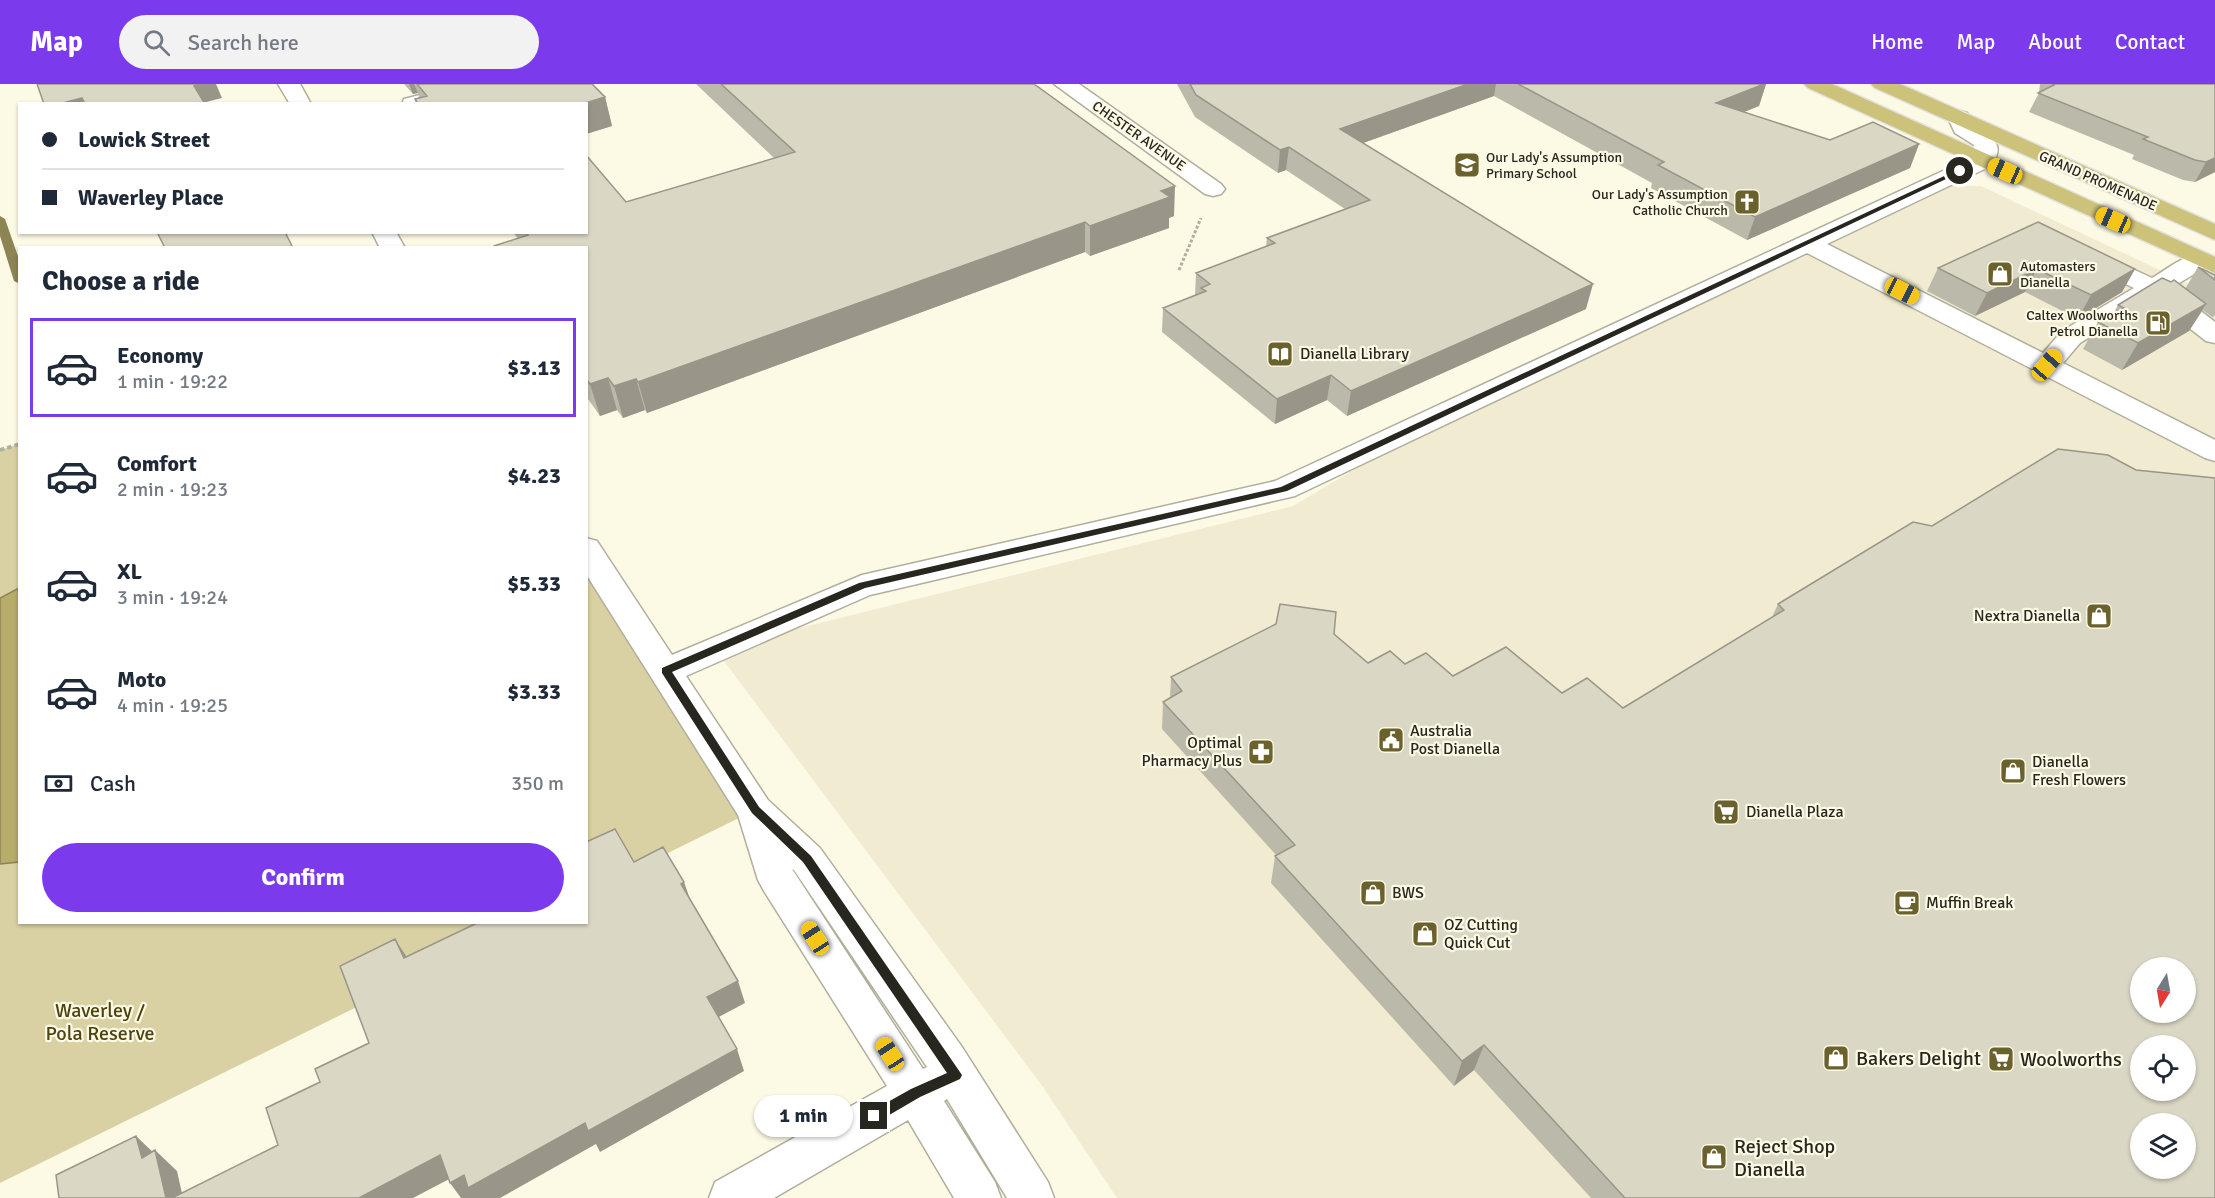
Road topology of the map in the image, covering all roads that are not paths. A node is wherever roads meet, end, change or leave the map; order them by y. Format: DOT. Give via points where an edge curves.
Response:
graph roads {
  1 [pos="289,84"];
  2 [pos="488,84"];
  3 [pos="1065,84"];
  4 [pos="1815,84"];
  5 [pos="1882,84"];
  6 [pos="300,102"];
  7 [pos="420,102"];
  8 [pos="1959,118"];
  9 [pos="1983,161"];
  10 [pos="1213,189"];
  11 [pos="2215,233"];
  12 [pos="1806,243"];
  13 [pos="2070,249"];
  14 [pos="2208,263"];
  15 [pos="2154,288"];
  16 [pos="2215,335"];
  17 [pos="2047,365"];
  18 [pos="2215,422"];
  19 [pos="2187,438"];
  20 [pos="2215,452"];
  21 [pos="588,551"];
  22 [pos="666,671"];
  23 [pos="755,810"];
  24 [pos="956,1075"];
  25 [pos="915,1093"];
  26 [pos="731,1198"];
  27 [pos="979,1198"];
  28 [pos="1032,1198"];
  1 -- 6 [label="street"];
  2 -- 7 [label="street"];
  3 -- 10 [label="street, CHESTER AVENUE"];
  4 -- 9 [label="main road, GRAND PROMENADE"];
  5 -- 8 [label="main road, GRAND PROMENADE"];
  8 -- 9 [label="street" via="1963,128 1985,142"];
  8 -- 11 [label="main road, GRAND PROMENADE"];
  9 -- 12 [label="street"];
  9 -- 14 [label="main road, GRAND PROMENADE"];
  12 -- 17 [label="street"];
  12 -- 22 [label="street" via="1284,489 862,586"];
  13 -- 15 [label="street"];
  14 -- 15 [label="street"];
  15 -- 16 [label="street"];
  15 -- 17 [label="street" via="2071,337"];
  17 -- 19 [label="street"];
  18 -- 19 [label="street"];
  19 -- 20 [label="street"];
  21 -- 22 [label="street"];
  22 -- 23 [label="street"];
  23 -- 24 [label="street" via="807,859"];
  23 -- 25 [label="street" via="777,880"];
  24 -- 25 [label="street"];
  24 -- 28 [label="street"];
  25 -- 26 [label="street"];
  25 -- 27 [label="street"];
}
